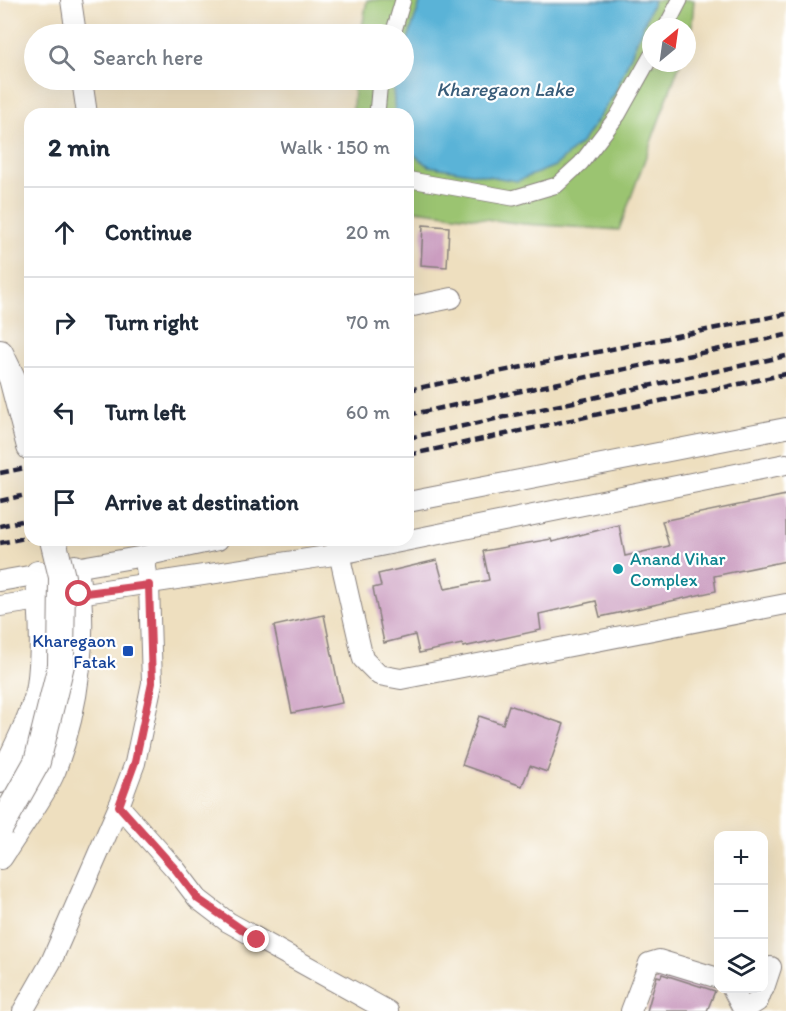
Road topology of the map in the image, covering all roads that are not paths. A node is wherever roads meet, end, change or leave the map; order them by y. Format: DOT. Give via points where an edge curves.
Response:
graph roads {
  1 [pos="71,0"];
  2 [pos="403,0"];
  3 [pos="680,0"];
  4 [pos="671,18"];
  5 [pos="75,24"];
  6 [pos="396,24"];
  7 [pos="642,72"];
  8 [pos="83,90"];
  9 [pos="379,90"];
  10 [pos="86,108"];
  11 [pos="377,108"];
  12 [pos="414,181"];
  13 [pos="452,298"];
  14 [pos="414,306"];
  15 [pos="0,353"];
  16 [pos="24,424"];
  17 [pos="786,428"];
  18 [pos="786,465"];
  19 [pos="414,501"];
  20 [pos="414,533"];
  21 [pos="54,546"];
  22 [pos="190,546"];
  23 [pos="338,547"];
  24 [pos="144,556"];
  25 [pos="75,568"];
  26 [pos="38,574"];
  27 [pos="0,581"];
  28 [pos="149,585"];
  29 [pos="79,594"];
  30 [pos="786,604"];
  31 [pos="0,606"];
  32 [pos="42,610"];
  33 [pos="80,621"];
  34 [pos="0,780"];
  35 [pos="119,806"];
  36 [pos="0,828"];
  37 [pos="0,856"];
  38 [pos="771,967"];
  39 [pos="768,975"];
  40 [pos="714,977"];
  41 [pos="735,993"];
  42 [pos="761,993"];
  43 [pos="23,1011"];
  44 [pos="388,1011"];
  45 [pos="631,1011"];
  46 [pos="744,1011"];
  1 -- 5 [label="street"];
  2 -- 6 [label="street"];
  3 -- 4 [label="street"];
  7 -- 12 [label="street" via="618,115 581,163 557,185 513,198"];
  8 -- 10 [label="street"];
  9 -- 11 [label="street"];
  13 -- 14 [label="street"];
  15 -- 16 [label="street" via="12,378"];
  17 -- 19 [label="street"];
  18 -- 20 [label="street"];
  21 -- 36 [label="street, bridge" via="62,577 61,665 37,762"];
  22 -- 24 [label="street"];
  23 -- 28 [label="street"];
  23 -- 30 [label="street" via="363,659 379,675 401,679"];
  24 -- 25 [label="street"];
  24 -- 28 [label="street"];
  25 -- 26 [label="street"];
  25 -- 29 [label="street"];
  26 -- 27 [label="street"];
  26 -- 32 [label="street"];
  28 -- 29 [label="street"];
  28 -- 35 [label="street" via="152,683 135,762"];
  29 -- 32 [label="street"];
  29 -- 33 [label="street"];
  31 -- 32 [label="street"];
  32 -- 33 [label="street"];
  32 -- 34 [label="street" via="40,688"];
  33 -- 37 [label="street" via="71,705 52,770"];
  35 -- 43 [label="street" via="51,962"];
  35 -- 44 [label="street" via="198,899 220,916"];
  38 -- 39 [label="street"];
  40 -- 45 [label="street" via="659,960 649,963"];
  41 -- 46 [label="street"];
  42 -- 46 [label="street" via="759,1001"];
}
